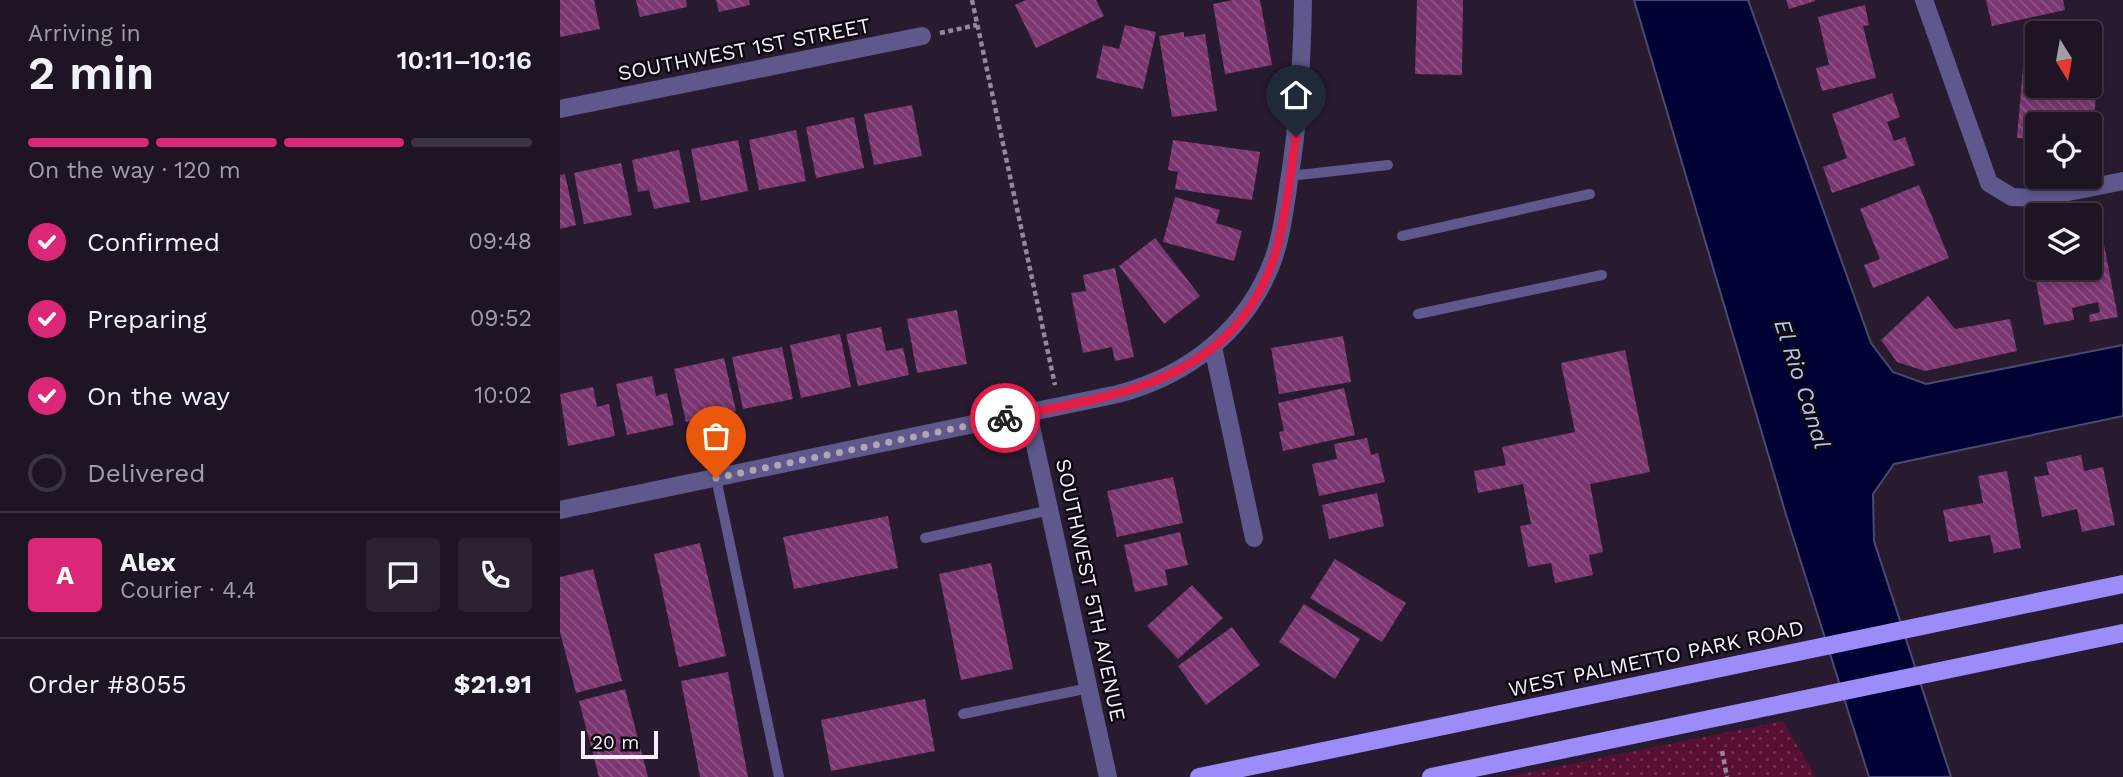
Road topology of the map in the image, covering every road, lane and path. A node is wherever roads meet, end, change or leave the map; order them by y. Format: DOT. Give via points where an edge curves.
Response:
graph roads {
  1 [pos="972,0"];
  2 [pos="1303,0"];
  3 [pos="1924,0"];
  4 [pos="977,25"];
  5 [pos="922,36"];
  6 [pos="560,109"];
  7 [pos="1388,166"];
  8 [pos="1290,176"];
  9 [pos="2123,181"];
  10 [pos="1590,194"];
  11 [pos="1402,236"];
  12 [pos="1602,275"];
  13 [pos="1418,314"];
  14 [pos="1213,347"];
  15 [pos="1060,407"];
  16 [pos="1028,413"];
  17 [pos="716,478"];
  18 [pos="560,510"];
  19 [pos="1049,510"];
  20 [pos="926,538"];
  21 [pos="1254,538"];
  22 [pos="2123,584"];
  23 [pos="2123,633"];
  24 [pos="1089,688"];
  25 [pos="962,714"];
  26 [pos="1722,751"];
  27 [pos="779,777"];
  28 [pos="1108,777"];
  29 [pos="1199,777"];
  30 [pos="1431,777"];
  31 [pos="1727,777"];
  1 -- 4 [label="path"];
  2 -- 8 [label="street" via="1301,84"];
  3 -- 9 [label="street" via="1989,183 2012,197 2038,198"];
  4 -- 5 [label="path"];
  4 -- 15 [label="path"];
  5 -- 6 [label="street, SOUTHWEST 1ST STREET"];
  7 -- 8 [label="lane"];
  8 -- 14 [label="street" via="1273,260 1248,307"];
  10 -- 11 [label="lane"];
  12 -- 13 [label="lane"];
  14 -- 15 [label="street" via="1144,387"];
  14 -- 21 [label="street"];
  15 -- 16 [label="street"];
  16 -- 17 [label="street"];
  16 -- 19 [label="street, SOUTHWEST 5TH AVENUE"];
  17 -- 18 [label="street"];
  17 -- 27 [label="lane"];
  19 -- 20 [label="lane"];
  19 -- 24 [label="street, SOUTHWEST 5TH AVENUE"];
  22 -- 29 [label="main road, WEST PALMETTO PARK ROAD"];
  23 -- 30 [label="main road"];
  24 -- 25 [label="lane"];
  24 -- 28 [label="street, SOUTHWEST 5TH AVENUE"];
  26 -- 31 [label="path"];
}
